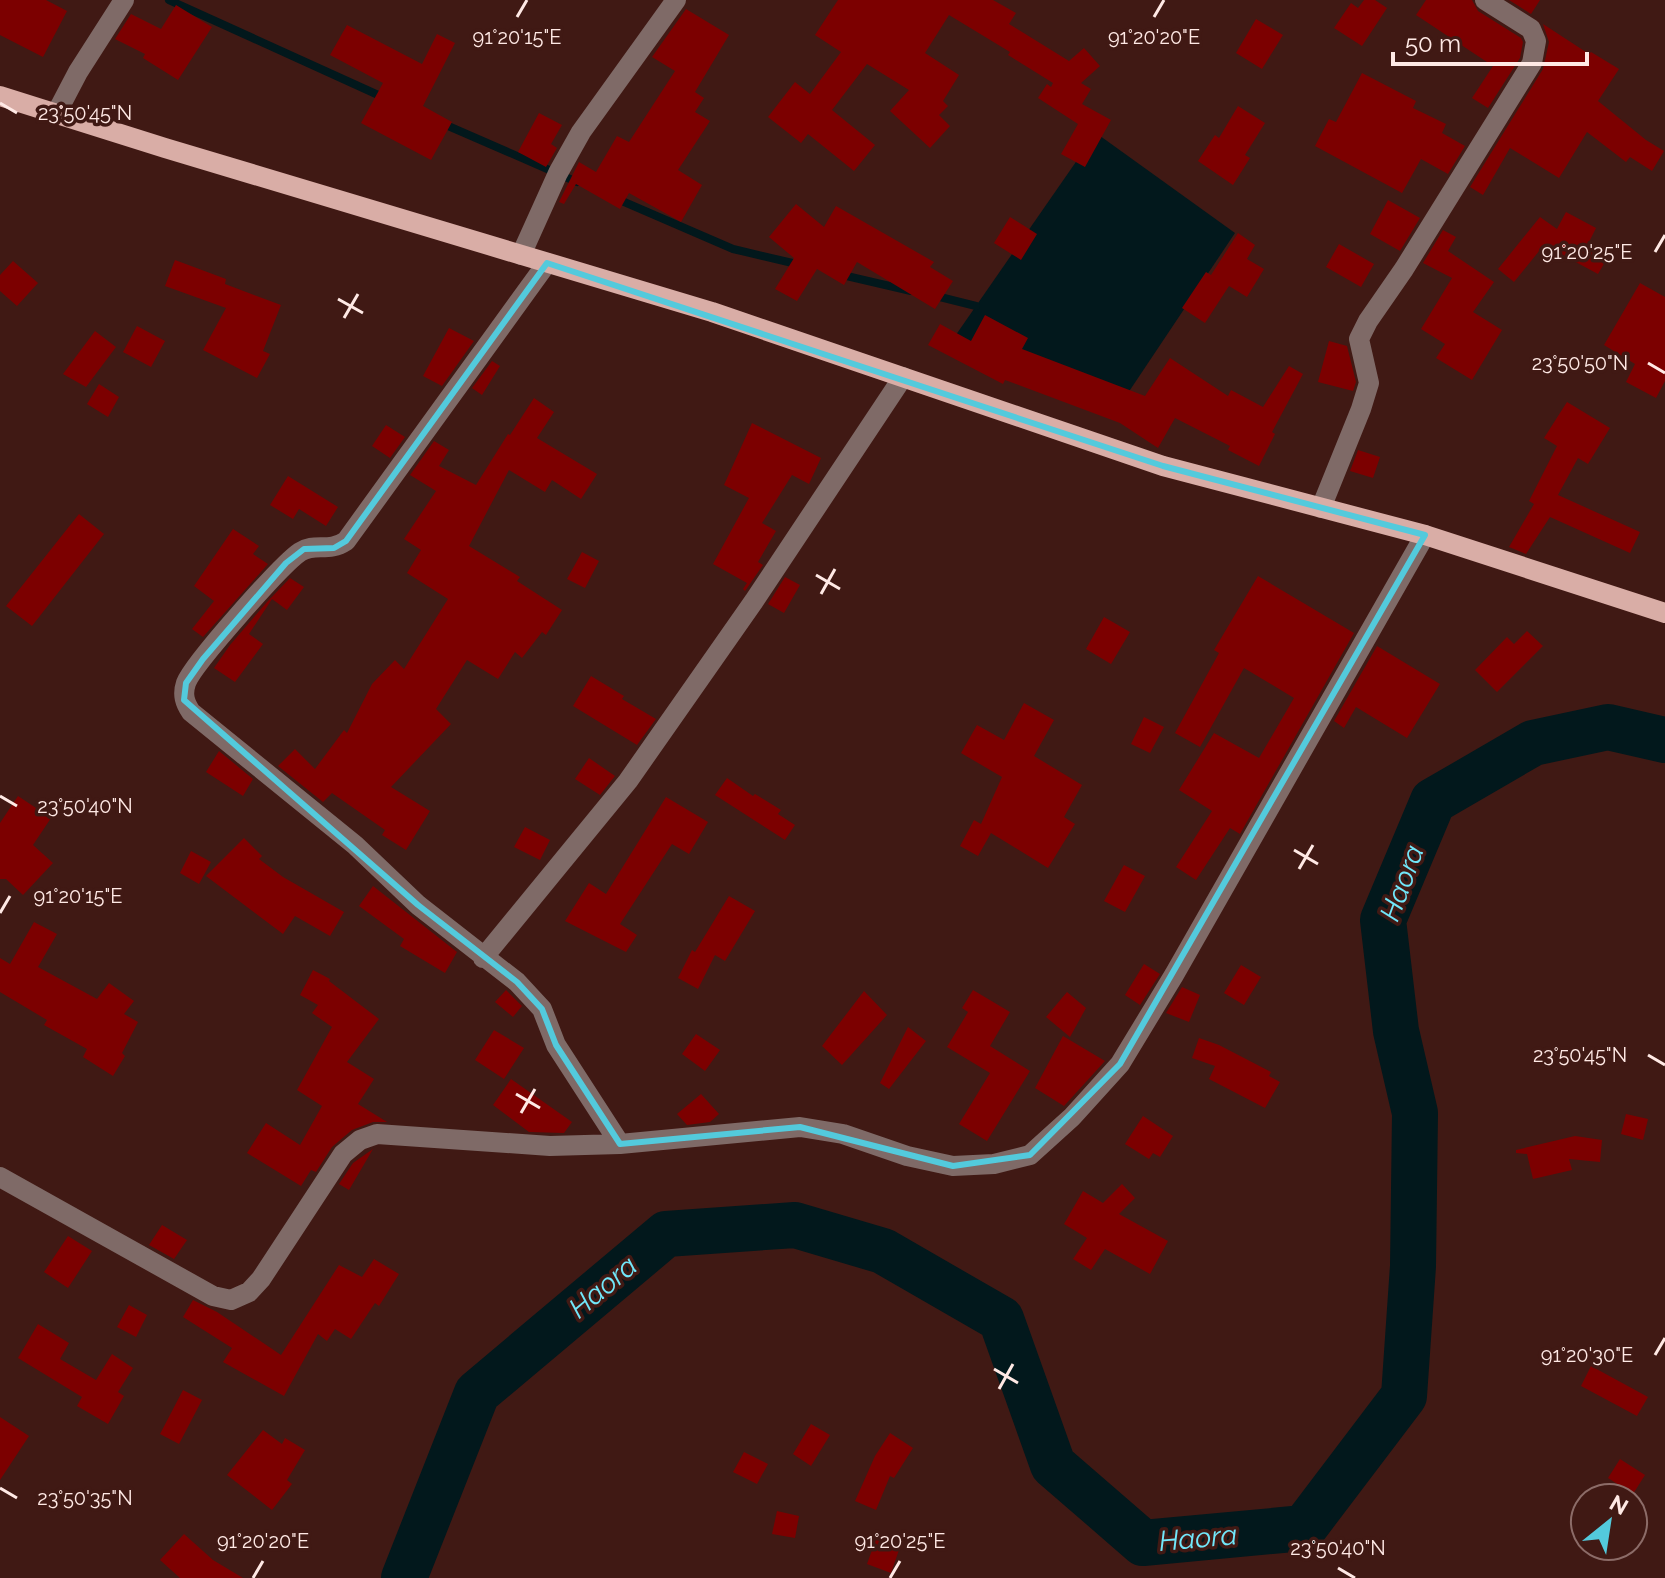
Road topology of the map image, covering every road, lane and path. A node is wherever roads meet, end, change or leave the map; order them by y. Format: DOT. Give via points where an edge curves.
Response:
graph roads {
  1 [pos="124,0"];
  2 [pos="676,0"];
  3 [pos="1485,0"];
  4 [pos="0,96"];
  5 [pos="56,114"];
  6 [pos="521,255"];
  7 [pos="547,263"];
  8 [pos="903,377"];
  9 [pos="1321,508"];
  10 [pos="1425,535"];
  11 [pos="1665,613"];
  12 [pos="483,958"];
  13 [pos="620,1144"];
  14 [pos="0,1177"];
  1 -- 5 [label="street"];
  2 -- 6 [label="street" via="581,132"];
  3 -- 9 [label="street" via="1531,29 1536,41 1532,63 1359,339 1369,383"];
  4 -- 5 [label="main road"];
  5 -- 6 [label="main road"];
  6 -- 7 [label="main road"];
  7 -- 8 [label="main road"];
  7 -- 12 [label="street" via="346,541 334,548 304,549 286,563 203,659 186,683 184,700 191,712"];
  8 -- 9 [label="main road" via="1163,466"];
  8 -- 12 [label="street" via="628,781"];
  9 -- 10 [label="main road"];
  10 -- 11 [label="main road"];
  10 -- 13 [label="street" via="1120,1064 1030,1155 953,1166 800,1127"];
  12 -- 13 [label="street" via="517,982 542,1009 556,1045"];
  13 -- 14 [label="street" via="550,1146 377,1134 360,1140 343,1154 261,1279 231,1300 213,1296"];
}
